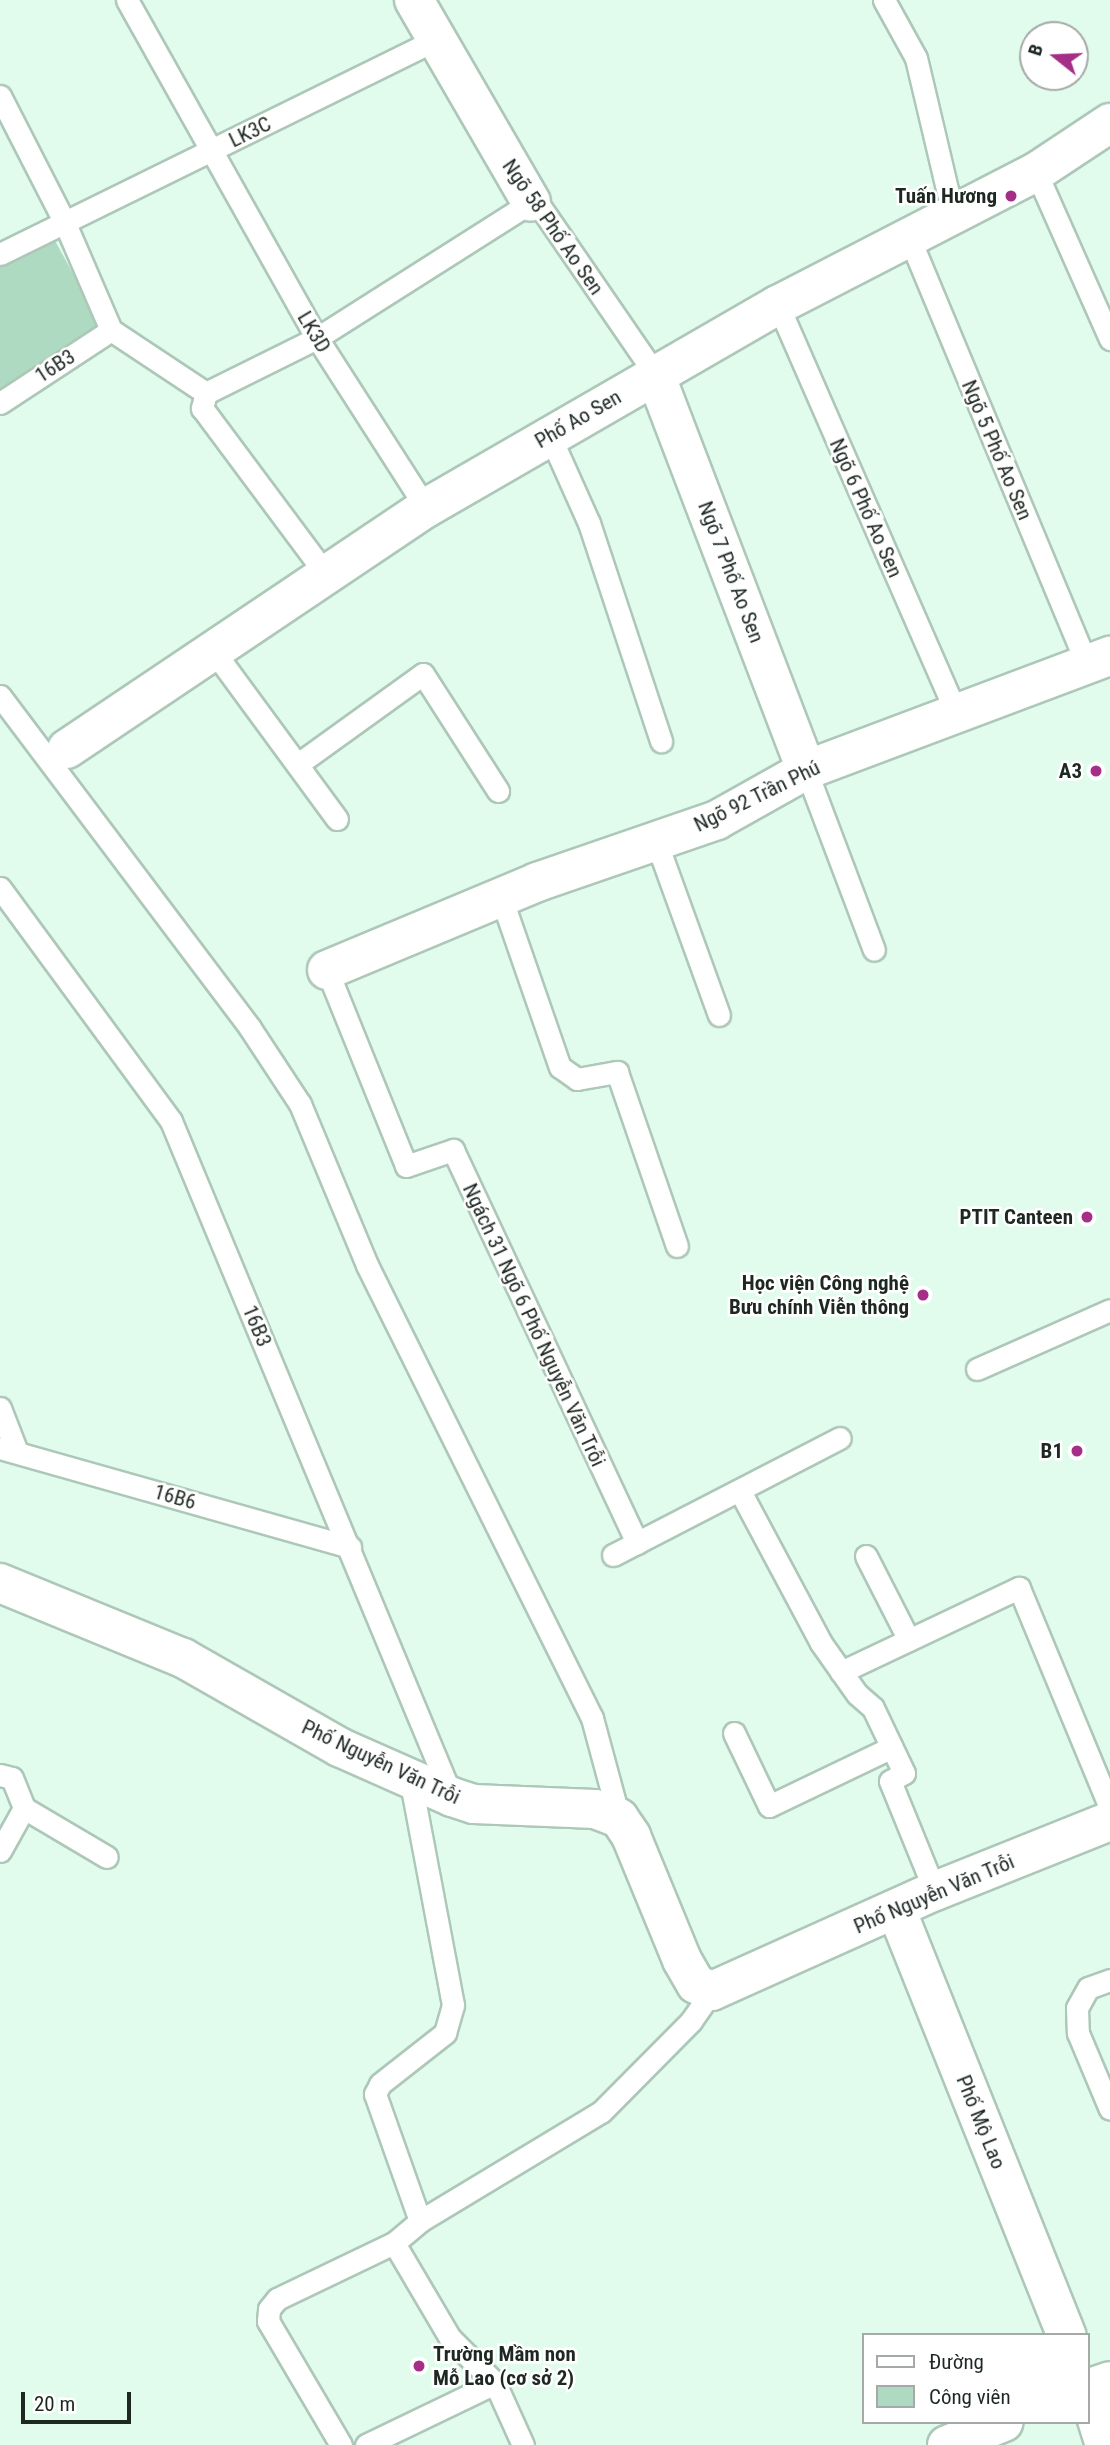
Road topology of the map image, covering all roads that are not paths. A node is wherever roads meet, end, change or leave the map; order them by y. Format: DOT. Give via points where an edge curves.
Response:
graph roads {
  1 [pos="127,0"];
  2 [pos="414,0"];
  3 [pos="884,0"];
  4 [pos="435,40"];
  5 [pos="0,96"];
  6 [pos="1110,123"];
  7 [pos="209,152"];
  8 [pos="1037,172"];
  9 [pos="531,202"];
  10 [pos="953,215"];
  11 [pos="64,221"];
  12 [pos="909,237"];
  13 [pos="0,254"];
  14 [pos="778,305"];
  15 [pos="111,330"];
  16 [pos="317,338"];
  17 [pos="1110,339"];
  18 [pos="655,374"];
  19 [pos="206,393"];
  20 [pos="0,402"];
  21 [pos="550,436"];
  22 [pos="426,508"];
  23 [pos="327,576"];
  24 [pos="215,653"];
  25 [pos="1098,659"];
  26 [pos="0,696"];
  27 [pos="954,711"];
  28 [pos="661,741"];
  29 [pos="67,749"];
  30 [pos="298,764"];
  31 [pos="806,770"];
  32 [pos="498,791"];
  33 [pos="337,819"];
  34 [pos="656,841"];
  35 [pos="0,888"];
  36 [pos="502,897"];
  37 [pos="874,950"];
  38 [pos="327,970"];
  39 [pos="719,1015"];
  40 [pos="677,1246"];
  41 [pos="1110,1310"];
  42 [pos="977,1369"];
  43 [pos="0,1408"];
  44 [pos="840,1438"];
  45 [pos="9,1450"];
  46 [pos="741,1493"];
  47 [pos="637,1544"];
  48 [pos="350,1547"];
  49 [pos="613,1555"];
  50 [pos="866,1556"];
  51 [pos="0,1583"];
  52 [pos="909,1640"];
  53 [pos="841,1672"];
  54 [pos="734,1733"];
  55 [pos="892,1747"];
  56 [pos="0,1775"];
  57 [pos="410,1778"];
  58 [pos="452,1797"];
  59 [pos="24,1808"];
  60 [pos="1110,1808"];
  61 [pos="619,1818"];
  62 [pos="1110,1821"];
  63 [pos="0,1851"];
  64 [pos="107,1857"];
  65 [pos="935,1891"];
  66 [pos="896,1909"];
  67 [pos="1110,1980"];
  68 [pos="712,1991"];
  69 [pos="1110,2109"];
  70 [pos="420,2221"];
  71 [pos="394,2243"];
  72 [pos="1065,2333"];
  73 [pos="1110,2381"];
  74 [pos="495,2383"];
  75 [pos="1089,2388"];
  76 [pos="1089,2395"];
  77 [pos="999,2424"];
  78 [pos="341,2445"];
  79 [pos="366,2445"];
  80 [pos="523,2445"];
  81 [pos="947,2445"];
  82 [pos="1105,2445"];
  1 -- 7 [label="lane, LK3D"];
  2 -- 4 [label="street, Ngõ 58 Phố Ao Sen"];
  3 -- 10 [label="lane" via="916,58"];
  4 -- 7 [label="lane, LK3C"];
  4 -- 9 [label="street, Ngõ 58 Phố Ao Sen"];
  5 -- 11 [label="lane"];
  6 -- 8 [label="street, Phố Ao Sen"];
  7 -- 11 [label="lane, LK3C"];
  7 -- 16 [label="lane, LK3D"];
  8 -- 10 [label="street, Phố Ao Sen"];
  8 -- 17 [label="lane"];
  9 -- 16 [label="lane"];
  9 -- 18 [label="lane, Ngõ 58 Phố Ao Sen" via="539,205"];
  10 -- 12 [label="street, Phố Ao Sen"];
  11 -- 13 [label="lane, LK3C"];
  11 -- 15 [label="lane"];
  12 -- 14 [label="street, Phố Ao Sen"];
  12 -- 25 [label="lane, Ngõ 5 Phố Ao Sen"];
  14 -- 18 [label="street, Phố Ao Sen"];
  14 -- 27 [label="lane, Ngõ 6 Phố Ao Sen"];
  15 -- 19 [label="lane"];
  15 -- 20 [label="lane, 16B3"];
  16 -- 19 [label="lane"];
  16 -- 22 [label="lane, LK3D"];
  18 -- 21 [label="street, Phố Ao Sen"];
  18 -- 31 [label="street, Ngõ 7 Phố Ao Sen"];
  19 -- 23 [label="lane" via="202,408"];
  21 -- 22 [label="street, Phố Ao Sen"];
  21 -- 28 [label="lane" via="589,523"];
  22 -- 23 [label="street, Phố Ao Sen"];
  23 -- 24 [label="street, Phố Ao Sen"];
  24 -- 29 [label="street, Phố Ao Sen"];
  24 -- 30 [label="lane"];
  25 -- 27 [label="street, Ngõ 92 Trần Phú"];
  26 -- 61 [label="lane" via="250,1028 300,1104 367,1265 592,1718"];
  27 -- 31 [label="street, Ngõ 92 Trần Phú"];
  30 -- 32 [label="lane" via="423,674"];
  30 -- 33 [label="lane"];
  31 -- 34 [label="street, Ngõ 92 Trần Phú" via="717,820"];
  31 -- 37 [label="lane"];
  34 -- 36 [label="street, Ngõ 92 Trần Phú"];
  34 -- 39 [label="lane"];
  35 -- 48 [label="lane, 16B3" via="171,1121"];
  36 -- 38 [label="street, Ngõ 92 Trần Phú"];
  36 -- 40 [label="lane" via="560,1067 577,1079 617,1072"];
  38 -- 47 [label="lane, Ngách 31 Ngõ 6 Phố Nguyễn Văn Trỗi" via="406,1166 453,1150"];
  41 -- 42 [label="lane"];
  43 -- 45 [label="lane"];
  44 -- 46 [label="lane"];
  45 -- 48 [label="lane, 16B6"];
  46 -- 47 [label="lane"];
  46 -- 53 [label="lane"];
  47 -- 49 [label="lane"];
  48 -- 58 [label="lane, 16B3"];
  50 -- 52 [label="lane"];
  51 -- 57 [label="street, Phố Nguyễn Văn Trỗi" via="183,1658 339,1747"];
  52 -- 53 [label="lane"];
  52 -- 60 [label="lane" via="1019,1588"];
  53 -- 55 [label="lane" via="873,1708"];
  54 -- 55 [label="lane" via="769,1806"];
  55 -- 65 [label="lane" via="904,1773 890,1781"];
  56 -- 59 [label="lane" via="12,1778"];
  57 -- 58 [label="street, Phố Nguyễn Văn Trỗi"];
  57 -- 70 [label="lane" via="419,1846 453,2005 445,2033 380,2084 375,2094"];
  58 -- 61 [label="street, Phố Nguyễn Văn Trỗi" via="474,1804 595,1808"];
  59 -- 63 [label="lane"];
  59 -- 64 [label="lane"];
  61 -- 68 [label="street" via="631,1836 682,1960 696,1984"];
  62 -- 65 [label="street, Phố Nguyễn Văn Trỗi"];
  65 -- 66 [label="street, Phố Nguyễn Văn Trỗi"];
  66 -- 68 [label="street, Phố Nguyễn Văn Trỗi"];
  66 -- 72 [label="street, Phố Mộ Lao"];
  67 -- 69 [label="lane" via="1088,1988 1077,2008 1078,2033"];
  68 -- 70 [label="lane" via="691,2021 601,2112"];
  70 -- 71 [label="lane"];
  71 -- 74 [label="lane" via="450,2338"];
  71 -- 78 [label="lane" via="278,2299 269,2309 268,2321"];
  73 -- 75 [label="street"];
  74 -- 79 [label="lane"];
  74 -- 80 [label="lane"];
  76 -- 82 [label="street"];
  77 -- 81 [label="street"];
}
